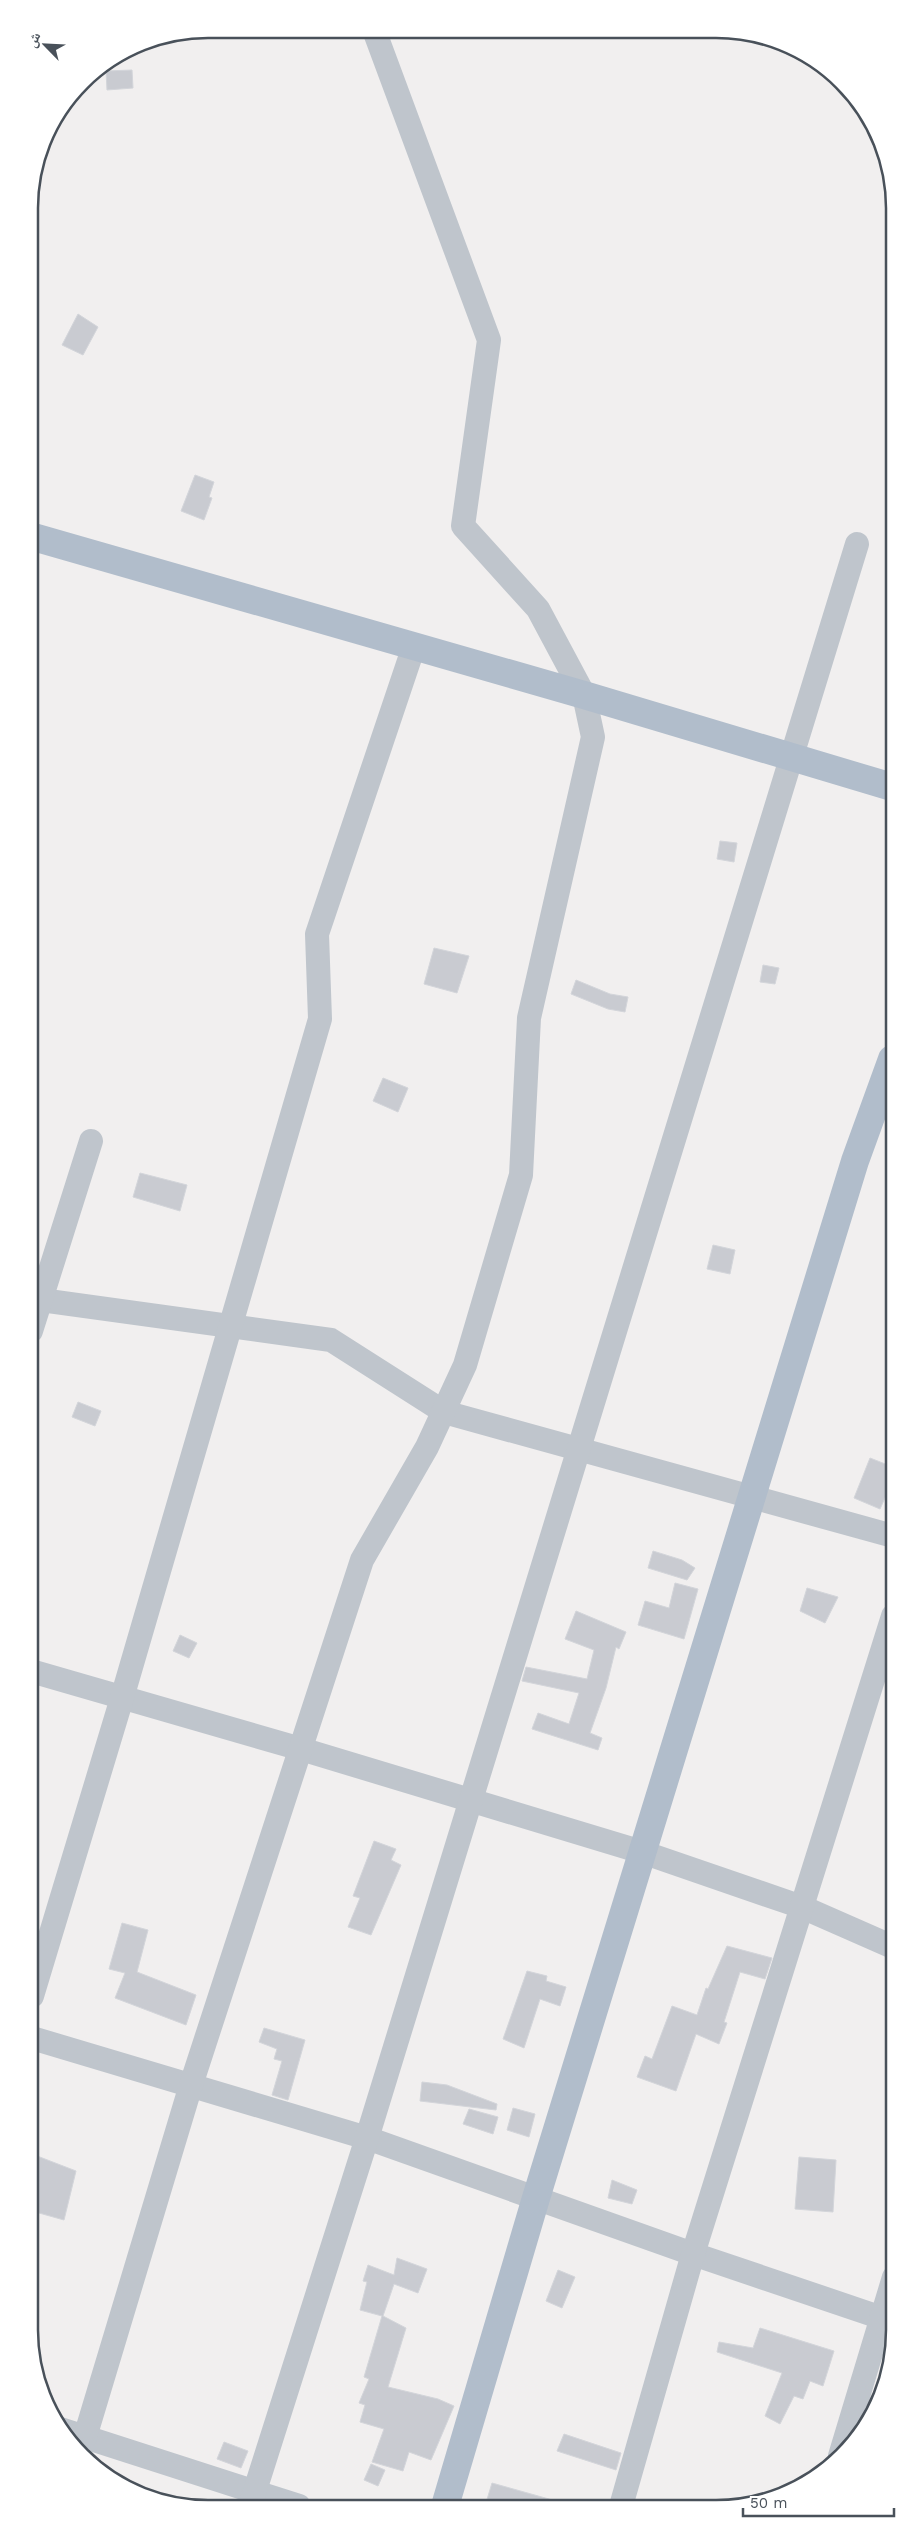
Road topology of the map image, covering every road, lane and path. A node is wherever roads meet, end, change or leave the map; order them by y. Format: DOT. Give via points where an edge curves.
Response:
graph roads {
  1 [pos="377,38"];
  2 [pos="38,538"];
  3 [pos="857,544"];
  4 [pos="414,646"];
  5 [pos="584,695"];
  6 [pos="791,757"];
  7 [pos="886,785"];
  8 [pos="886,1077"];
  9 [pos="91,1141"];
  10 [pos="38,1292"];
  11 [pos="38,1298"];
  12 [pos="230,1326"];
  13 [pos="444,1412"];
  14 [pos="578,1449"];
  15 [pos="751,1497"];
  16 [pos="885,1534"];
  17 [pos="885,1641"];
  18 [pos="38,1673"];
  19 [pos="122,1698"];
  20 [pos="300,1749"];
  21 [pos="471,1800"];
  22 [pos="642,1852"];
  23 [pos="802,1907"];
  24 [pos="885,1943"];
  25 [pos="38,1976"];
  26 [pos="38,2040"];
  27 [pos="191,2085"];
  28 [pos="367,2138"];
  29 [pos="536,2198"];
  30 [pos="693,2254"];
  31 [pos="885,2319"];
  32 [pos="885,2328"];
  33 [pos="72,2433"];
  34 [pos="85,2437"];
  35 [pos="846,2439"];
  36 [pos="252,2499"];
  37 [pos="447,2500"];
  38 [pos="623,2500"];
  1 -- 5 [label="street" via="489,340 463,526 538,609"];
  2 -- 4 [label="main road"];
  3 -- 6 [label="street"];
  4 -- 5 [label="main road"];
  4 -- 12 [label="street" via="317,934 320,1019"];
  5 -- 6 [label="main road"];
  5 -- 13 [label="street" via="592,737 529,1018 521,1175 465,1365"];
  6 -- 7 [label="main road"];
  6 -- 14 [label="street"];
  8 -- 15 [label="main road" via="855,1161"];
  9 -- 10 [label="street"];
  11 -- 12 [label="street"];
  12 -- 13 [label="street" via="330,1340"];
  12 -- 19 [label="street"];
  13 -- 14 [label="street"];
  13 -- 20 [label="street" via="362,1560"];
  14 -- 15 [label="street"];
  14 -- 21 [label="street"];
  15 -- 16 [label="street"];
  15 -- 22 [label="main road"];
  17 -- 23 [label="street"];
  18 -- 19 [label="street"];
  19 -- 20 [label="street"];
  19 -- 25 [label="street"];
  20 -- 21 [label="street"];
  20 -- 27 [label="street"];
  21 -- 22 [label="street"];
  21 -- 28 [label="street"];
  22 -- 23 [label="street"];
  22 -- 29 [label="main road"];
  23 -- 24 [label="street"];
  23 -- 30 [label="street"];
  26 -- 27 [label="street"];
  27 -- 28 [label="street"];
  27 -- 34 [label="street"];
  28 -- 29 [label="street"];
  28 -- 36 [label="street"];
  29 -- 30 [label="street"];
  29 -- 37 [label="main road"];
  30 -- 31 [label="street"];
  30 -- 38 [label="street"];
  32 -- 35 [label="street"];
  33 -- 34 [label="street"];
  34 -- 36 [label="street"];
}
